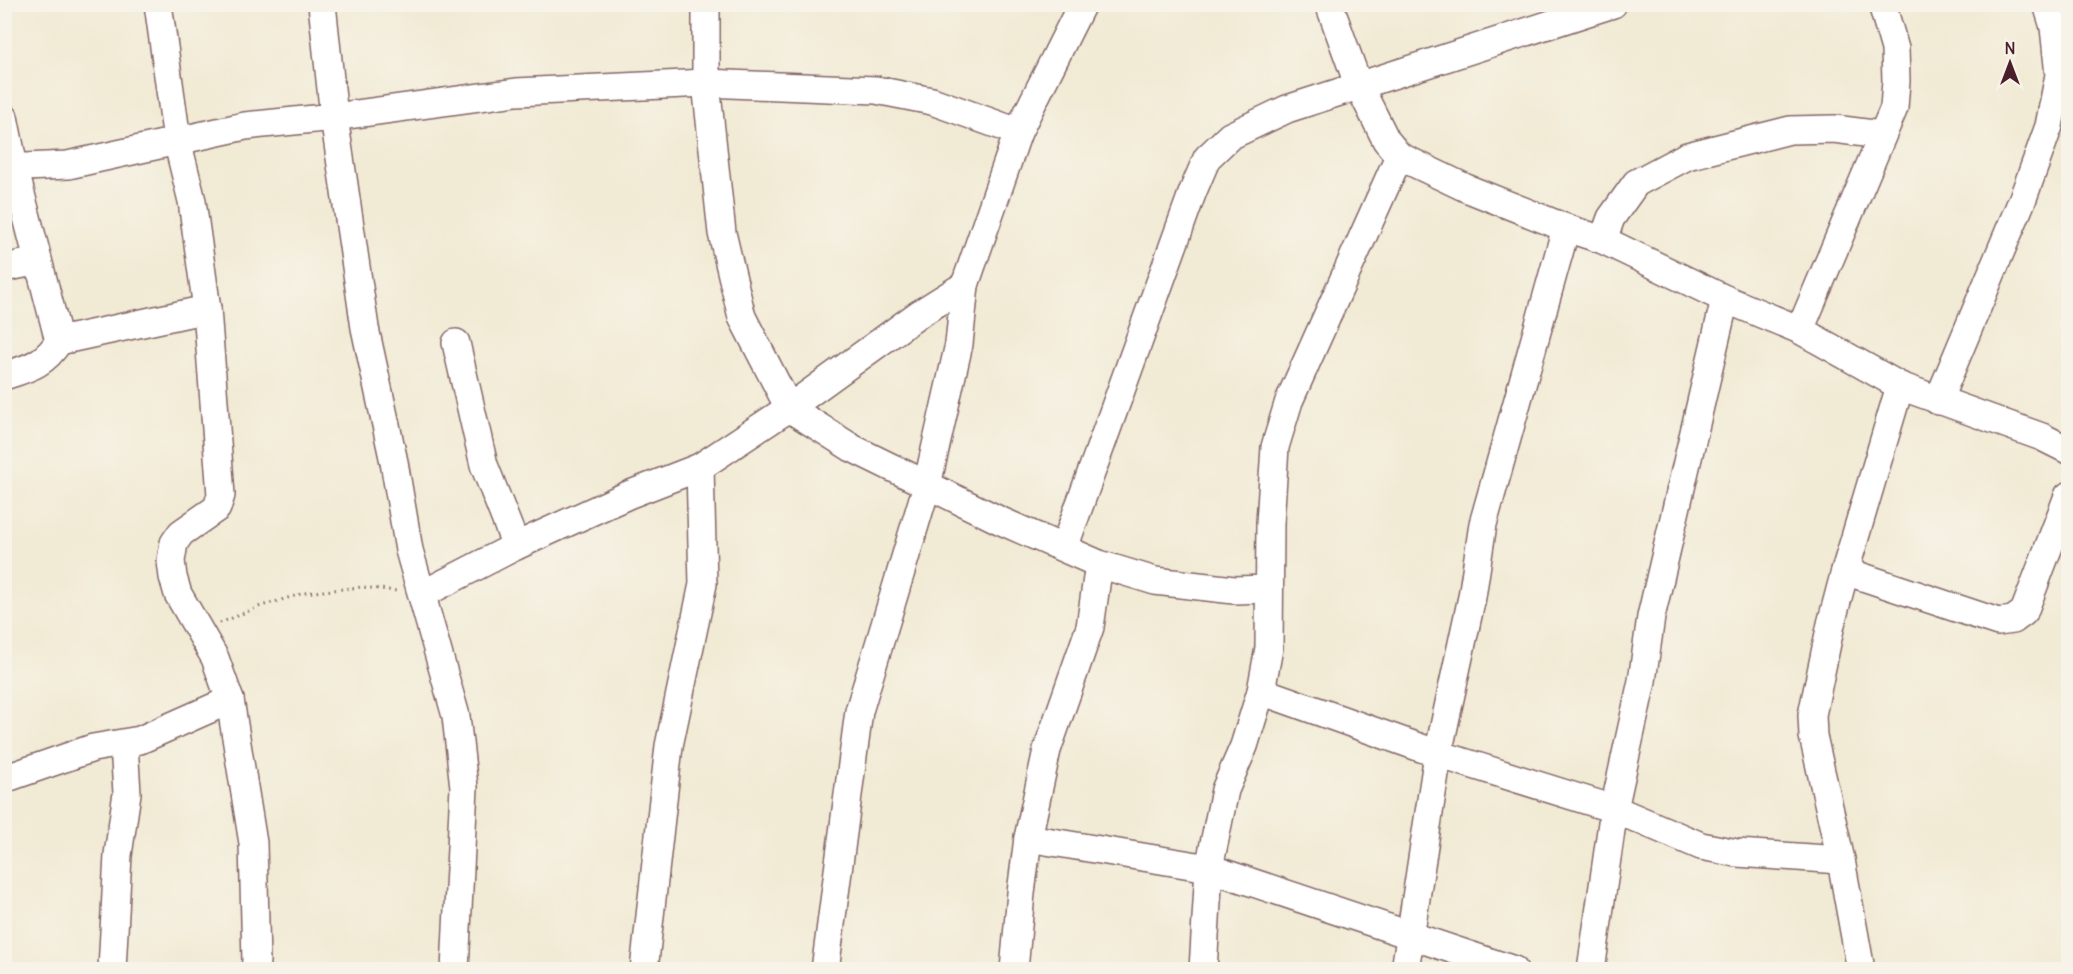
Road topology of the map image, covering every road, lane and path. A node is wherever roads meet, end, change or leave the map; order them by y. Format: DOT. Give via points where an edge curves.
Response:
graph roads {
  1 [pos="158,4"];
  2 [pos="322,4"];
  3 [pos="706,4"];
  4 [pos="1082,4"];
  5 [pos="1329,4"];
  6 [pos="1613,4"];
  7 [pos="1882,4"];
  8 [pos="2047,4"];
  9 [pos="706,83"];
  10 [pos="1358,84"];
  11 [pos="4,117"];
  12 [pos="334,117"];
  13 [pos="1018,132"];
  14 [pos="1881,135"];
  15 [pos="177,140"];
  16 [pos="1399,156"];
  17 [pos="9,167"];
  18 [pos="1566,228"];
  19 [pos="1603,240"];
  20 [pos="38,261"];
  21 [pos="4,268"];
  22 [pos="966,285"];
  23 [pos="1725,299"];
  24 [pos="207,309"];
  25 [pos="1800,330"];
  26 [pos="59,341"];
  27 [pos="456,343"];
  28 [pos="4,376"];
  29 [pos="1900,386"];
  30 [pos="1938,401"];
  31 [pos="789,408"];
  32 [pos="2068,450"];
  33 [pos="700,467"];
  34 [pos="927,485"];
  35 [pos="2068,496"];
  36 [pos="516,546"];
  37 [pos="1064,548"];
  38 [pos="1099,564"];
  39 [pos="1845,571"];
  40 [pos="1269,589"];
  41 [pos="423,594"];
  42 [pos="201,631"];
  43 [pos="1261,691"];
  44 [pos="230,700"];
  45 [pos="124,744"];
  46 [pos="1438,754"];
  47 [pos="4,779"];
  48 [pos="1614,809"];
  49 [pos="1028,838"];
  50 [pos="1841,860"];
  51 [pos="1209,868"];
  52 [pos="1409,935"];
  53 [pos="259,967"];
  54 [pos="112,969"];
  55 [pos="455,969"];
  56 [pos="644,969"];
  57 [pos="825,969"];
  58 [pos="1014,969"];
  59 [pos="1203,969"];
  60 [pos="1405,969"];
  61 [pos="1514,969"];
  62 [pos="1591,969"];
  63 [pos="1861,969"];
  1 -- 15 [label="street"];
  2 -- 12 [label="street"];
  3 -- 9 [label="street"];
  4 -- 13 [label="street"];
  5 -- 10 [label="street"];
  6 -- 10 [label="street"];
  7 -- 14 [label="street" via="1895,49 1896,81 1894,108"];
  8 -- 30 [label="street" via="2054,27 2059,75 2049,126"];
  9 -- 12 [label="street" via="516,92"];
  9 -- 13 [label="street" via="876,90 932,101"];
  9 -- 31 [label="street" via="722,233 742,317"];
  10 -- 16 [label="street" via="1386,140"];
  10 -- 37 [label="street" via="1287,109 1230,136 1207,158"];
  11 -- 17 [label="street"];
  12 -- 15 [label="street" via="245,126"];
  12 -- 41 [label="street" via="365,328 407,541"];
  13 -- 22 [label="street"];
  14 -- 19 [label="street" via="1834,129 1790,130 1687,156 1636,183 1611,218"];
  14 -- 25 [label="street"];
  15 -- 17 [label="street" via="68,165"];
  15 -- 24 [label="street" via="192,201"];
  16 -- 18 [label="street"];
  16 -- 40 [label="street" via="1289,400 1275,447"];
  17 -- 20 [label="street"];
  18 -- 19 [label="street"];
  18 -- 46 [label="street" via="1483,524 1472,597"];
  19 -- 23 [label="street"];
  20 -- 21 [label="street"];
  20 -- 26 [label="street"];
  22 -- 31 [label="street" via="919,314"];
  22 -- 34 [label="street" via="959,344"];
  23 -- 25 [label="street"];
  23 -- 48 [label="street" via="1651,617 1642,681"];
  24 -- 26 [label="street"];
  24 -- 42 [label="street" via="220,501 207,517 181,533 174,543 171,561 178,594"];
  25 -- 29 [label="street"];
  26 -- 28 [label="street" via="40,363"];
  27 -- 36 [label="street" via="484,465"];
  29 -- 30 [label="street"];
  29 -- 39 [label="street"];
  30 -- 32 [label="street"];
  31 -- 33 [label="street"];
  31 -- 34 [label="street" via="852,448"];
  33 -- 36 [label="street"];
  33 -- 56 [label="street" via="703,584 669,746"];
  34 -- 37 [label="street"];
  34 -- 57 [label="street" via="859,711"];
  35 -- 39 [label="street" via="2024,612 2013,620 1998,622"];
  36 -- 41 [label="street"];
  37 -- 38 [label="street"];
  38 -- 40 [label="street" via="1155,581 1234,590"];
  38 -- 49 [label="street" via="1090,627 1047,750"];
  39 -- 50 [label="street" via="1812,715 1813,736"];
  40 -- 43 [label="street" via="1269,648"];
  41 -- 42 [label="path" via="362,587 304,593"];
  41 -- 55 [label="street" via="456,716 464,787"];
  42 -- 44 [label="street"];
  43 -- 46 [label="street"];
  43 -- 51 [label="street" via="1225,790"];
  44 -- 45 [label="street"];
  44 -- 53 [label="street" via="253,843"];
  45 -- 47 [label="street" via="93,748"];
  45 -- 54 [label="street" via="127,793 118,855"];
  46 -- 48 [label="street"];
  46 -- 52 [label="street"];
  48 -- 50 [label="street" via="1701,846 1737,853"];
  48 -- 62 [label="street"];
  49 -- 51 [label="street"];
  49 -- 58 [label="street"];
  50 -- 63 [label="street"];
  51 -- 52 [label="street"];
  51 -- 59 [label="street"];
  52 -- 60 [label="street"];
  52 -- 61 [label="street"];
}
